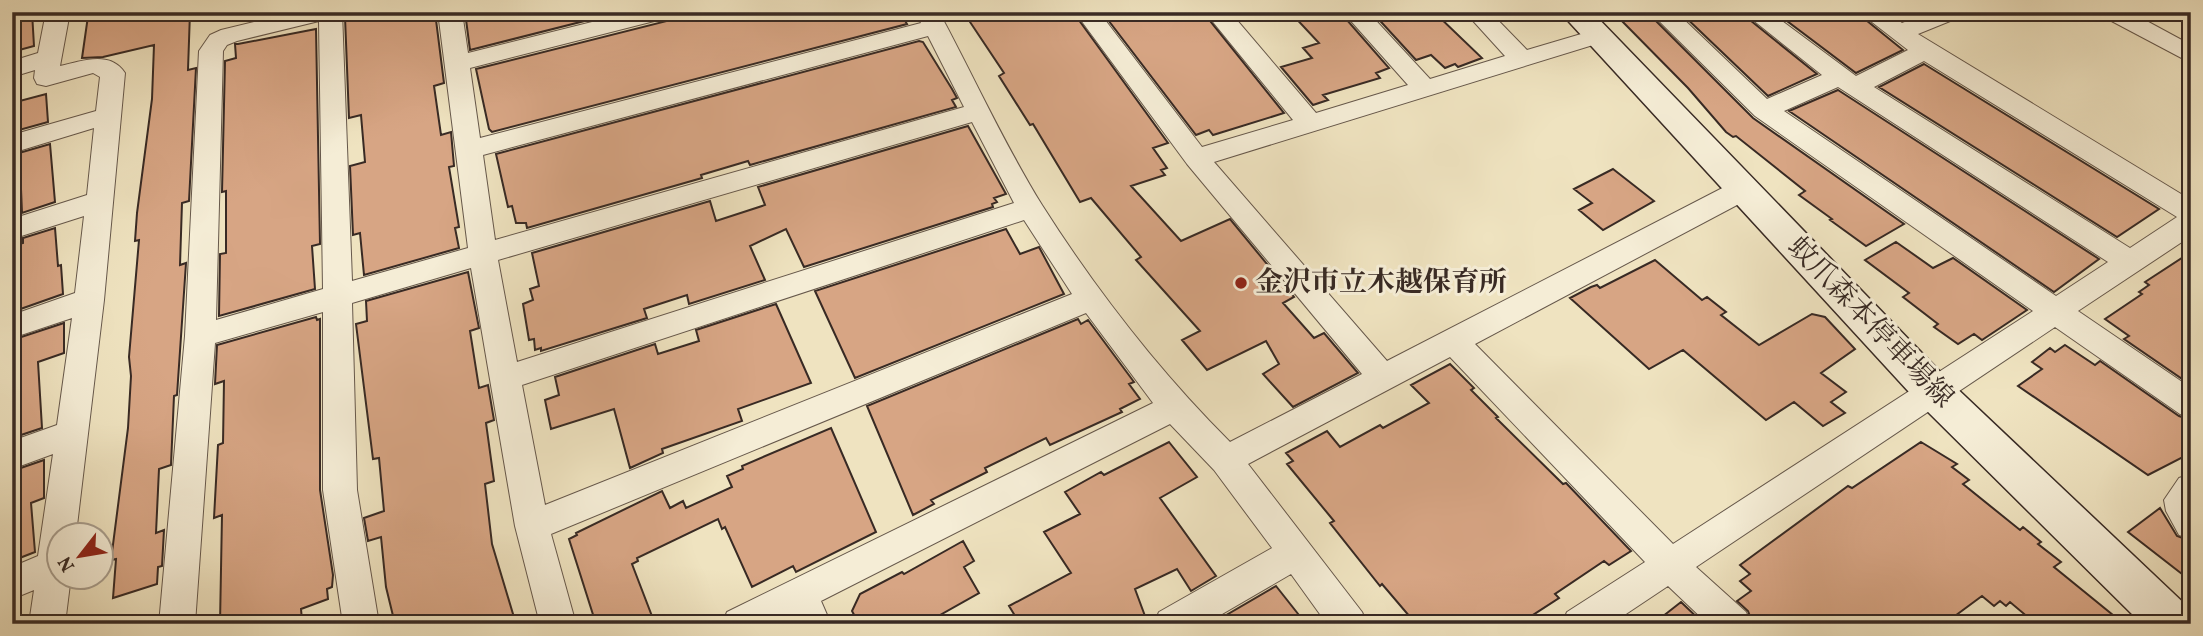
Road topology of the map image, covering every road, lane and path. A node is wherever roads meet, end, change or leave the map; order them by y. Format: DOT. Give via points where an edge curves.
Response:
graph roads {
  1 [pos="58,12"];
  2 [pos="219,12"];
  3 [pos="240,12"];
  4 [pos="329,12"];
  5 [pos="450,12"];
  6 [pos="662,12"];
  7 [pos="1087,12"];
  8 [pos="1217,12"];
  9 [pos="1355,12"];
  10 [pos="1476,12"];
  11 [pos="1662,12"];
  12 [pos="1755,12"];
  13 [pos="1871,12"];
  14 [pos="1952,12"];
  15 [pos="2112,12"];
  16 [pos="931,20"];
  17 [pos="1587,24"];
  18 [pos="1900,33"];
  19 [pos="1925,51"];
  20 [pos="2191,55"];
  21 [pos="50,58"];
  22 [pos="1521,58"];
  23 [pos="457,63"];
  24 [pos="12,69"];
  25 [pos="1848,81"];
  26 [pos="1424,88"];
  27 [pos="1764,110"];
  28 [pos="979,111"];
  29 [pos="107,116"];
  30 [pos="1310,124"];
  31 [pos="12,144"];
  32 [pos="468,150"];
  33 [pos="1196,158"];
  34 [pos="1744,189"];
  35 [pos="98,201"];
  36 [pos="1030,208"];
  37 [pos="2191,213"];
  38 [pos="2191,222"];
  39 [pos="12,229"];
  40 [pos="483,256"];
  41 [pos="2130,262"];
  42 [pos="338,298"];
  43 [pos="1091,299"];
  44 [pos="89,300"];
  45 [pos="2056,311"];
  46 [pos="12,327"];
  47 [pos="200,336"];
  48 [pos="1453,341"];
  49 [pos="505,378"];
  50 [pos="1383,378"];
  51 [pos="1934,392"];
  52 [pos="2191,405"];
  53 [pos="1174,407"];
  54 [pos="70,434"];
  55 [pos="12,455"];
  56 [pos="1226,460"];
  57 [pos="2191,488"];
  58 [pos="60,520"];
  59 [pos="2191,524"];
  60 [pos="532,526"];
  61 [pos="1295,553"];
  62 [pos="1670,565"];
  63 [pos="46,569"];
  64 [pos="12,583"];
  65 [pos="51,590"];
  66 [pos="806,609"];
  67 [pos="47,624"];
  68 [pos="177,624"];
  69 [pos="361,624"];
  70 [pos="558,624"];
  71 [pos="740,624"];
  72 [pos="1172,624"];
  73 [pos="1349,624"];
  74 [pos="1580,624"];
  75 [pos="1733,624"];
  76 [pos="2174,624"];
  1 -- 21 [label="street"];
  2 -- 3 [label="street"];
  4 -- 42 [label="street"];
  4 -- 47 [label="street" via="229,35 218,40 211,51"];
  5 -- 23 [label="street"];
  6 -- 23 [label="street"];
  7 -- 33 [label="street"];
  8 -- 30 [label="street"];
  9 -- 26 [label="street"];
  10 -- 22 [label="street"];
  11 -- 27 [label="street"];
  12 -- 25 [label="street"];
  13 -- 18 [label="street"];
  14 -- 18 [label="street"];
  15 -- 20 [label="street"];
  16 -- 28 [label="street"];
  16 -- 32 [label="street"];
  17 -- 22 [label="street"];
  17 -- 34 [label="main road, 蚊爪森本停車場線"];
  18 -- 19 [label="street"];
  19 -- 25 [label="street"];
  19 -- 37 [label="street"];
  21 -- 24 [label="street"];
  21 -- 29 [label="street" via="46,78 96,65 113,73"];
  22 -- 26 [label="street"];
  23 -- 32 [label="street"];
  25 -- 27 [label="street"];
  25 -- 41 [label="street"];
  26 -- 30 [label="street"];
  27 -- 45 [label="street"];
  28 -- 36 [label="street"];
  28 -- 40 [label="street"];
  29 -- 31 [label="street"];
  29 -- 35 [label="street"];
  30 -- 33 [label="street"];
  32 -- 40 [label="street"];
  33 -- 50 [label="street"];
  34 -- 48 [label="street"];
  34 -- 51 [label="main road, 蚊爪森本停車場線"];
  35 -- 39 [label="street"];
  35 -- 44 [label="street"];
  36 -- 43 [label="street"];
  36 -- 49 [label="street"];
  38 -- 41 [label="street"];
  40 -- 42 [label="street"];
  40 -- 49 [label="street"];
  41 -- 45 [label="street"];
  42 -- 47 [label="street"];
  42 -- 69 [label="street" via="340,490"];
  43 -- 53 [label="street"];
  43 -- 60 [label="street"];
  44 -- 46 [label="street"];
  44 -- 54 [label="street"];
  45 -- 51 [label="street"];
  45 -- 52 [label="street"];
  47 -- 68 [label="street"];
  48 -- 50 [label="street"];
  48 -- 62 [label="street"];
  49 -- 60 [label="street"];
  50 -- 56 [label="street"];
  51 -- 62 [label="street"];
  51 -- 76 [label="main road, 蚊爪森本停車場線"];
  53 -- 56 [label="street"];
  53 -- 66 [label="street"];
  54 -- 55 [label="street"];
  54 -- 58 [label="street"];
  56 -- 61 [label="street"];
  57 -- 59 [label="street" via="2181,500"];
  60 -- 70 [label="street"];
  61 -- 72 [label="street"];
  61 -- 73 [label="street"];
  62 -- 74 [label="street"];
  62 -- 75 [label="street"];
  63 -- 64 [label="street"];
  65 -- 67 [label="street"];
  66 -- 71 [label="street"];
}
